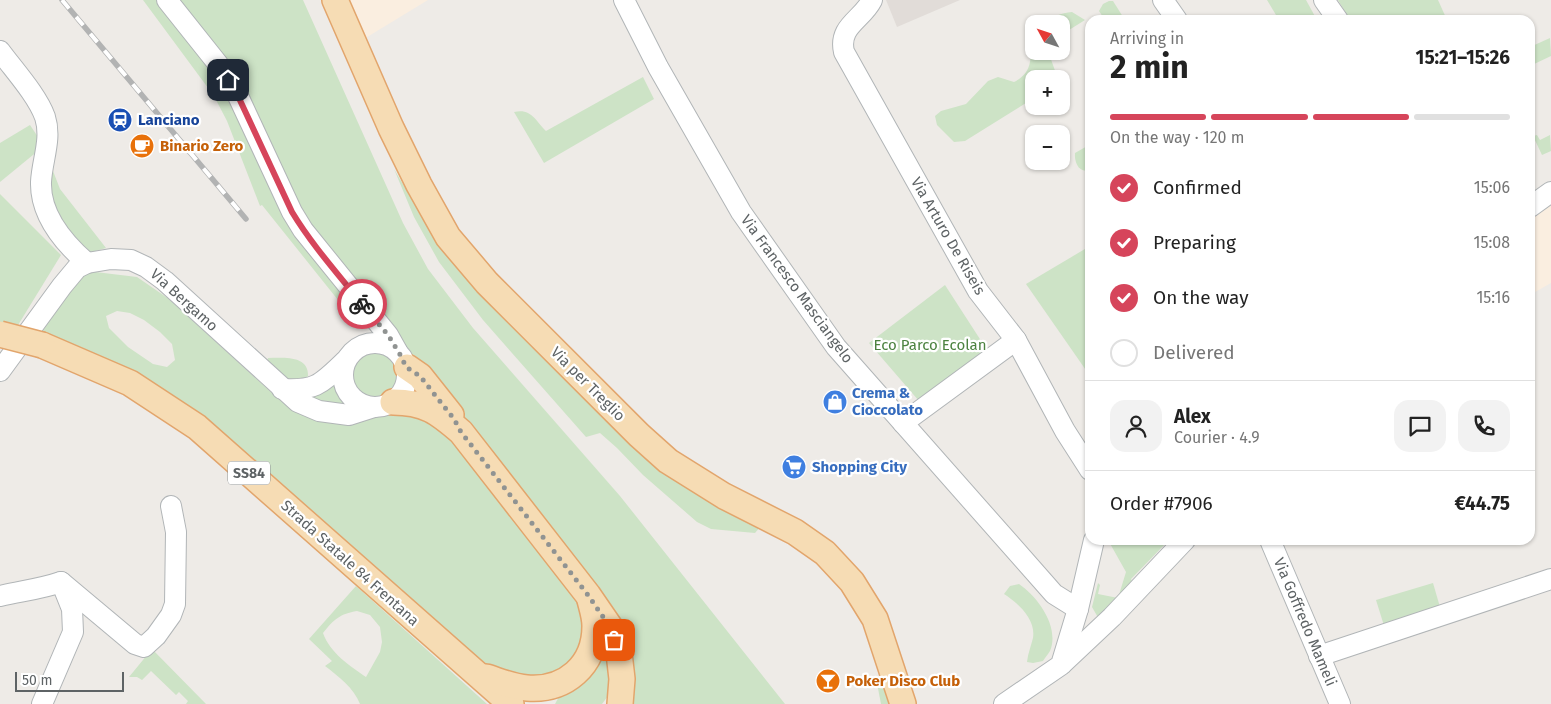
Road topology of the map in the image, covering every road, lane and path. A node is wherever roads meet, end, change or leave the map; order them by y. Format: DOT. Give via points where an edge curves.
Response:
graph roads {
  1 [pos="167,0"];
  2 [pos="334,0"];
  3 [pos="624,0"];
  4 [pos="872,0"];
  5 [pos="1163,0"];
  6 [pos="1324,0"];
  7 [pos="1174,15"];
  8 [pos="1334,15"];
  9 [pos="0,51"];
  10 [pos="1551,192"];
  11 [pos="1535,203"];
  12 [pos="87,263"];
  13 [pos="356,296"];
  14 [pos="0,334"];
  15 [pos="1016,340"];
  16 [pos="359,346"];
  17 [pos="402,359"];
  18 [pos="345,362"];
  19 [pos="0,371"];
  20 [pos="282,389"];
  21 [pos="384,404"];
  22 [pos="903,423"];
  23 [pos="461,432"];
  24 [pos="1085,462"];
  25 [pos="171,506"];
  26 [pos="1093,545"];
  27 [pos="1180,545"];
  28 [pos="1272,545"];
  29 [pos="1551,579"];
  30 [pos="61,582"];
  31 [pos="588,595"];
  32 [pos="0,596"];
  33 [pos="1078,609"];
  34 [pos="1319,656"];
  35 [pos="1061,665"];
  36 [pos="475,674"];
  37 [pos="555,694"];
  38 [pos="618,702"];
  39 [pos="42,704"];
  40 [pos="511,704"];
  41 [pos="903,704"];
  42 [pos="1004,704"];
  43 [pos="1340,704"];
  1 -- 13 [label="street" via="218,64 238,96 292,212"];
  2 -- 41 [label="main road, Via per Treglio" via="419,185 448,237 468,263 668,461 724,496 795,532 825,554 852,582 875,619"];
  3 -- 22 [label="street, Via Francesco Masciangelo" via="656,64 741,212 836,347"];
  4 -- 15 [label="street, Via Arturo De Riseis" via="845,32 844,52 978,291"];
  5 -- 7 [label="street"];
  6 -- 8 [label="street"];
  9 -- 12 [label="street" via="37,101 45,118 48,133 41,182 43,201 50,219"];
  10 -- 11 [label="street"];
  12 -- 19 [label="street" via="77,268 62,286"];
  12 -- 20 [label="street, Via Bergamo" via="131,260 146,266"];
  13 -- 16 [label="street" via="363,332"];
  13 -- 17 [label="street" via="388,335"];
  14 -- 36 [label="main road, Strada Statale 84 Frentana / SS84, bridge" via="42,345 130,383 197,427"];
  15 -- 22 [label="street"];
  15 -- 24 [label="street, Via Arturo De Riseis"];
  16 -- 17 [label="street" via="375,342 391,346"];
  16 -- 18 [label="street"];
  17 -- 21 [label="street" via="406,383 399,396"];
  17 -- 23 [label="main road" via="420,376"];
  18 -- 20 [label="street" via="317,386"];
  18 -- 21 [label="street" via="342,377 347,392 359,403"];
  20 -- 21 [label="street, Via Bergamo" via="298,402 319,411 348,415"];
  21 -- 23 [label="main road" via="409,402 426,406"];
  22 -- 33 [label="street, Via Francesco Masciangelo" via="1054,594"];
  23 -- 31 [label="main road"];
  25 -- 30 [label="street" via="176,532 175,604 156,636 144,646 135,644"];
  26 -- 33 [label="street"];
  27 -- 35 [label="street"];
  28 -- 34 [label="street, Via Goffredo Mameli"];
  29 -- 34 [label="street"];
  30 -- 32 [label="street" via="42,589"];
  30 -- 39 [label="street" via="72,609 74,632"];
  31 -- 37 [label="main road" via="595,626 591,652"];
  31 -- 38 [label="main road" via="610,627 619,653 622,678"];
  33 -- 35 [label="street"];
  34 -- 43 [label="street, Via Goffredo Mameli"];
  35 -- 42 [label="street"];
  36 -- 37 [label="main road"];
  36 -- 40 [label="main road, Strada Statale 84 Frentana / SS84"];
}
